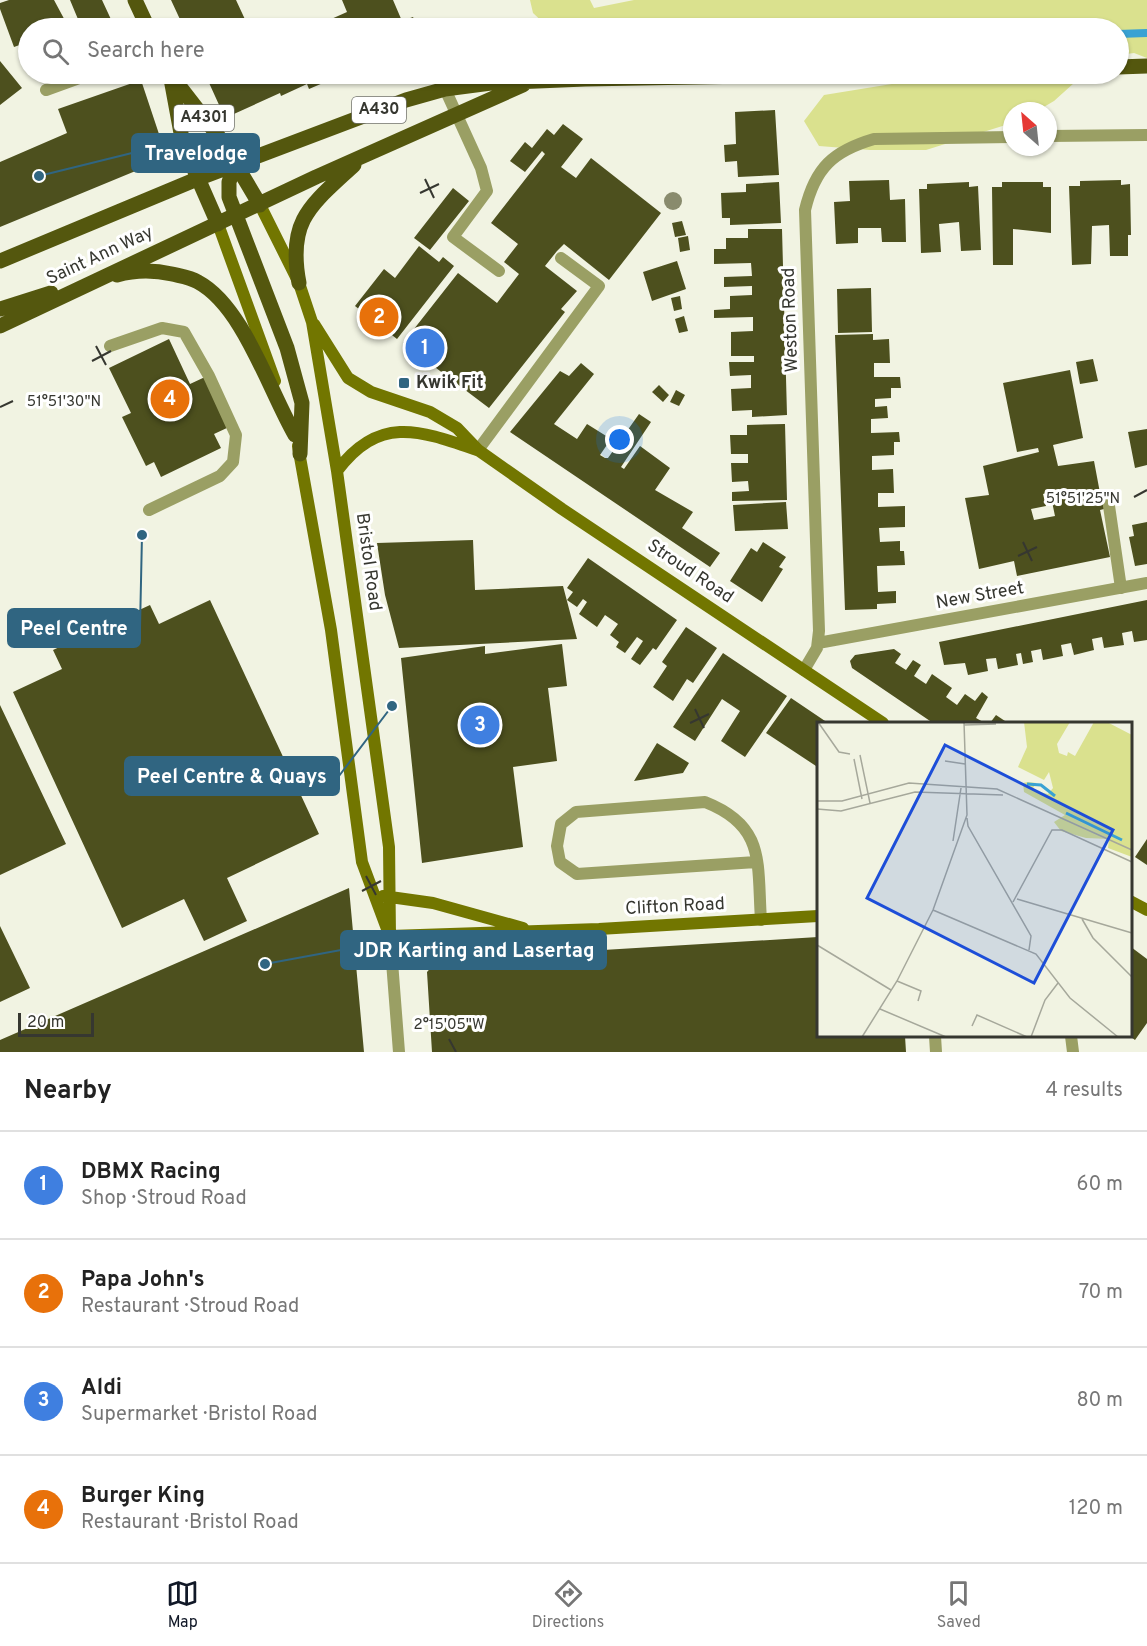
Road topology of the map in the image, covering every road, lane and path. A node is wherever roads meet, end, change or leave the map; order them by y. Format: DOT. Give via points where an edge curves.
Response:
graph roads {
  1 [pos="135,0"];
  2 [pos="143,18"];
  3 [pos="1147,66"];
  4 [pos="1129,67"];
  5 [pos="62,84"];
  6 [pos="172,84"];
  7 [pos="178,84"];
  8 [pos="482,84"];
  9 [pos="525,84"];
  10 [pos="445,88"];
  11 [pos="46,90"];
  12 [pos="457,115"];
  13 [pos="1147,135"];
  14 [pos="1057,136"];
  15 [pos="1003,137"];
  16 [pos="362,157"];
  17 [pos="235,165"];
  18 [pos="197,179"];
  19 [pos="260,204"];
  20 [pos="236,215"];
  21 [pos="218,224"];
  22 [pos="561,258"];
  23 [pos="0,261"];
  24 [pos="499,271"];
  25 [pos="299,283"];
  26 [pos="87,284"];
  27 [pos="0,309"];
  28 [pos="312,322"];
  29 [pos="0,326"];
  30 [pos="110,346"];
  31 [pos="295,435"];
  32 [pos="478,450"];
  33 [pos="300,454"];
  34 [pos="337,471"];
  35 [pos="1108,499"];
  36 [pos="149,510"];
  37 [pos="1147,583"];
  38 [pos="1121,588"];
  39 [pos="818,643"];
  40 [pos="804,670"];
  41 [pos="882,722"];
  42 [pos="756,862"];
  43 [pos="390,895"];
  44 [pos="375,897"];
  45 [pos="1132,902"];
  46 [pos="1147,910"];
  47 [pos="817,916"];
  48 [pos="760,920"];
  49 [pos="533,931"];
  50 [pos="390,936"];
  51 [pos="935,1037"];
  52 [pos="1071,1037"];
  53 [pos="399,1052"];
  54 [pos="936,1052"];
  55 [pos="1073,1052"];
  1 -- 2 [label="main road"];
  3 -- 4 [label="main road"];
  5 -- 11 [label="street"];
  6 -- 18 [label="main road, A4301" via="183,144"];
  7 -- 17 [label="main road, A4301" via="222,141"];
  8 -- 10 [label="main road, A430"];
  9 -- 12 [label="main road, A430"];
  10 -- 12 [label="street"];
  10 -- 17 [label="main road, A430"];
  12 -- 16 [label="main road, A430"];
  12 -- 24 [label="street" via="487,191 453,237"];
  13 -- 14 [label="street"];
  15 -- 39 [label="street, Weston Road" via="874,139 837,156 820,170 811,186 806,210"];
  16 -- 19 [label="main road, A430"];
  16 -- 25 [label="main road" via="308,210 298,229 294,258"];
  17 -- 18 [label="main road, A430"];
  17 -- 19 [label="main road, A4301"];
  17 -- 20 [label="main road" via="229,197"];
  18 -- 21 [label="main road, A4301"];
  18 -- 23 [label="main road, Saint Ann Way / A430"];
  19 -- 20 [label="main road, Saint Ann Way"];
  19 -- 25 [label="main road, Bristol Road"];
  20 -- 21 [label="main road, Saint Ann Way"];
  20 -- 33 [label="main road" via="287,348 302,403"];
  21 -- 26 [label="main road, Saint Ann Way"];
  21 -- 31 [label="main road, Bristol Road"];
  22 -- 32 [label="street" via="599,286"];
  25 -- 28 [label="main road, Bristol Road"];
  26 -- 27 [label="main road"];
  26 -- 29 [label="main road, Saint Ann Way"];
  26 -- 31 [label="main road" via="124,273 158,271 195,280 213,292 245,333"];
  28 -- 32 [label="main road, Stroud Road" via="348,378 371,392 430,412 457,428"];
  28 -- 34 [label="main road, Bristol Road"];
  30 -- 36 [label="street" via="162,328 184,332 236,435 233,462 220,476"];
  31 -- 33 [label="main road, Bristol Road"];
  32 -- 34 [label="main road, Stroud Road" via="425,435 387,432 372,436 354,450"];
  32 -- 40 [label="main road, Stroud Road"];
  33 -- 44 [label="main road, Bristol Road" via="331,630 362,862"];
  34 -- 43 [label="main road, Bristol Road" via="389,847"];
  35 -- 38 [label="street"];
  37 -- 38 [label="street, New Street"];
  38 -- 39 [label="street, New Street"];
  39 -- 40 [label="street, Weston Road"];
  40 -- 41 [label="main road, Stroud Road"];
  42 -- 42 [label="street" via="577,874 560,862 557,846 561,824 576,812 705,802 744,825 754,843"];
  42 -- 48 [label="street"];
  43 -- 44 [label="main road, Clifton Road"];
  43 -- 49 [label="main road, Clifton Road"];
  43 -- 50 [label="main road, Bristol Road"];
  44 -- 50 [label="main road, Bristol Road"];
  45 -- 46 [label="main road"];
  47 -- 48 [label="main road, Clifton Road"];
  48 -- 49 [label="main road, Clifton Road"];
  49 -- 50 [label="main road, Clifton Road"];
  50 -- 53 [label="street, Bristol Road"];
  51 -- 54 [label="street"];
  52 -- 55 [label="street"];
}
